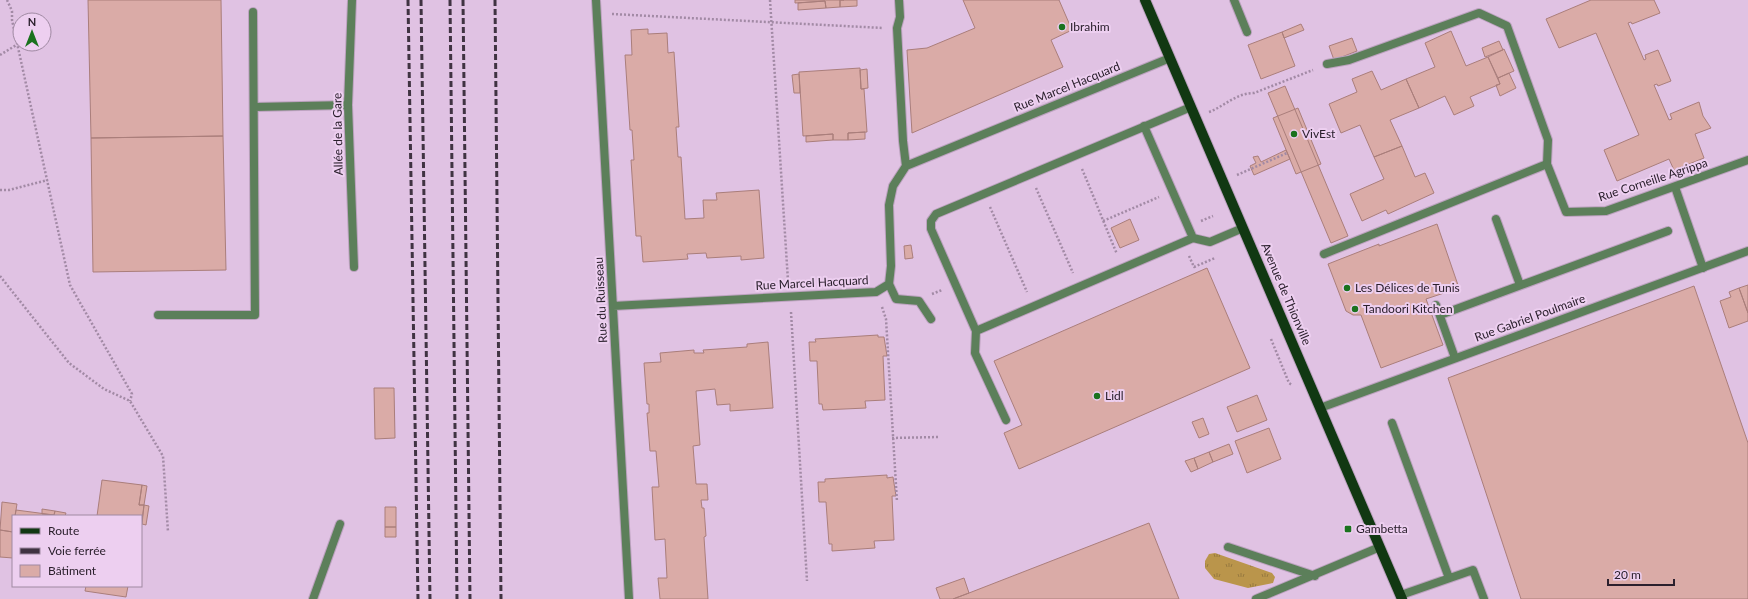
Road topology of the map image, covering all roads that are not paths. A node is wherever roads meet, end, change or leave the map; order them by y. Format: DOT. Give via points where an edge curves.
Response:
graph roads {
  1 [pos="352,0"];
  2 [pos="596,0"];
  3 [pos="899,0"];
  4 [pos="1145,0"];
  5 [pos="1234,0"];
  6 [pos="253,12"];
  7 [pos="1247,32"];
  8 [pos="1170,58"];
  9 [pos="1327,64"];
  10 [pos="348,105"];
  11 [pos="254,107"];
  12 [pos="1191,107"];
  13 [pos="1144,126"];
  14 [pos="1748,160"];
  15 [pos="1547,164"];
  16 [pos="906,166"];
  17 [pos="1675,187"];
  18 [pos="1496,219"];
  19 [pos="1243,228"];
  20 [pos="1668,231"];
  21 [pos="1193,238"];
  22 [pos="1748,251"];
  23 [pos="1324,254"];
  24 [pos="354,267"];
  25 [pos="1703,268"];
  26 [pos="889,284"];
  27 [pos="1520,285"];
  28 [pos="1436,305"];
  29 [pos="613,306"];
  30 [pos="158,315"];
  31 [pos="1440,315"];
  32 [pos="931,319"];
  33 [pos="976,331"];
  34 [pos="1455,358"];
  35 [pos="1320,408"];
  36 [pos="1006,420"];
  37 [pos="1392,423"];
  38 [pos="340,524"];
  39 [pos="1228,547"];
  40 [pos="1380,547"];
  41 [pos="1314,576"];
  42 [pos="1449,578"];
  43 [pos="1402,597"];
  44 [pos="313,599"];
  45 [pos="629,599"];
  46 [pos="1256,599"];
  47 [pos="1484,599"];
  1 -- 10 [label="street, Allée de la Gare"];
  2 -- 29 [label="street, Rue du Ruisseau"];
  3 -- 16 [label="street" via="900,17 896,28"];
  4 -- 8 [label="main road, Avenue de Thionville"];
  5 -- 7 [label="street"];
  6 -- 11 [label="street"];
  8 -- 12 [label="main road, Avenue de Thionville"];
  8 -- 16 [label="street, Rue Marcel Hacquard"];
  9 -- 15 [label="street" via="1349,60 1479,13 1506,26 1548,140"];
  10 -- 11 [label="street"];
  10 -- 24 [label="street, Allée de la Gare"];
  11 -- 30 [label="street" via="255,315"];
  12 -- 13 [label="street"];
  12 -- 19 [label="main road, Avenue de Thionville"];
  13 -- 21 [label="street"];
  13 -- 33 [label="street" via="936,214 931,221 931,229"];
  14 -- 17 [label="street, Rue Corneille Agrippa"];
  15 -- 17 [label="street, Rue Corneille Agrippa" via="1566,212 1606,211"];
  15 -- 23 [label="street"];
  16 -- 26 [label="street" via="893,186 889,205"];
  17 -- 25 [label="street"];
  18 -- 27 [label="street"];
  19 -- 21 [label="street" via="1210,242"];
  19 -- 35 [label="main road, Avenue de Thionville"];
  20 -- 27 [label="street"];
  21 -- 33 [label="street"];
  22 -- 25 [label="street, Rue Gabriel Poulmaire"];
  25 -- 34 [label="street, Rue Gabriel Poulmaire"];
  26 -- 29 [label="street, Rue Marcel Hacquard" via="876,292"];
  26 -- 32 [label="street" via="896,299 919,300"];
  27 -- 31 [label="street"];
  28 -- 31 [label="street"];
  29 -- 45 [label="street, Rue du Ruisseau"];
  31 -- 34 [label="street"];
  33 -- 36 [label="street" via="975,353"];
  34 -- 35 [label="street, Rue Gabriel Poulmaire"];
  35 -- 40 [label="main road, Avenue de Thionville"];
  37 -- 42 [label="street"];
  38 -- 44 [label="street"];
  39 -- 41 [label="street"];
  40 -- 41 [label="street"];
  40 -- 43 [label="main road, Avenue de Thionville"];
  41 -- 46 [label="street"];
  42 -- 43 [label="street"];
  42 -- 47 [label="street" via="1473,570"];
}
